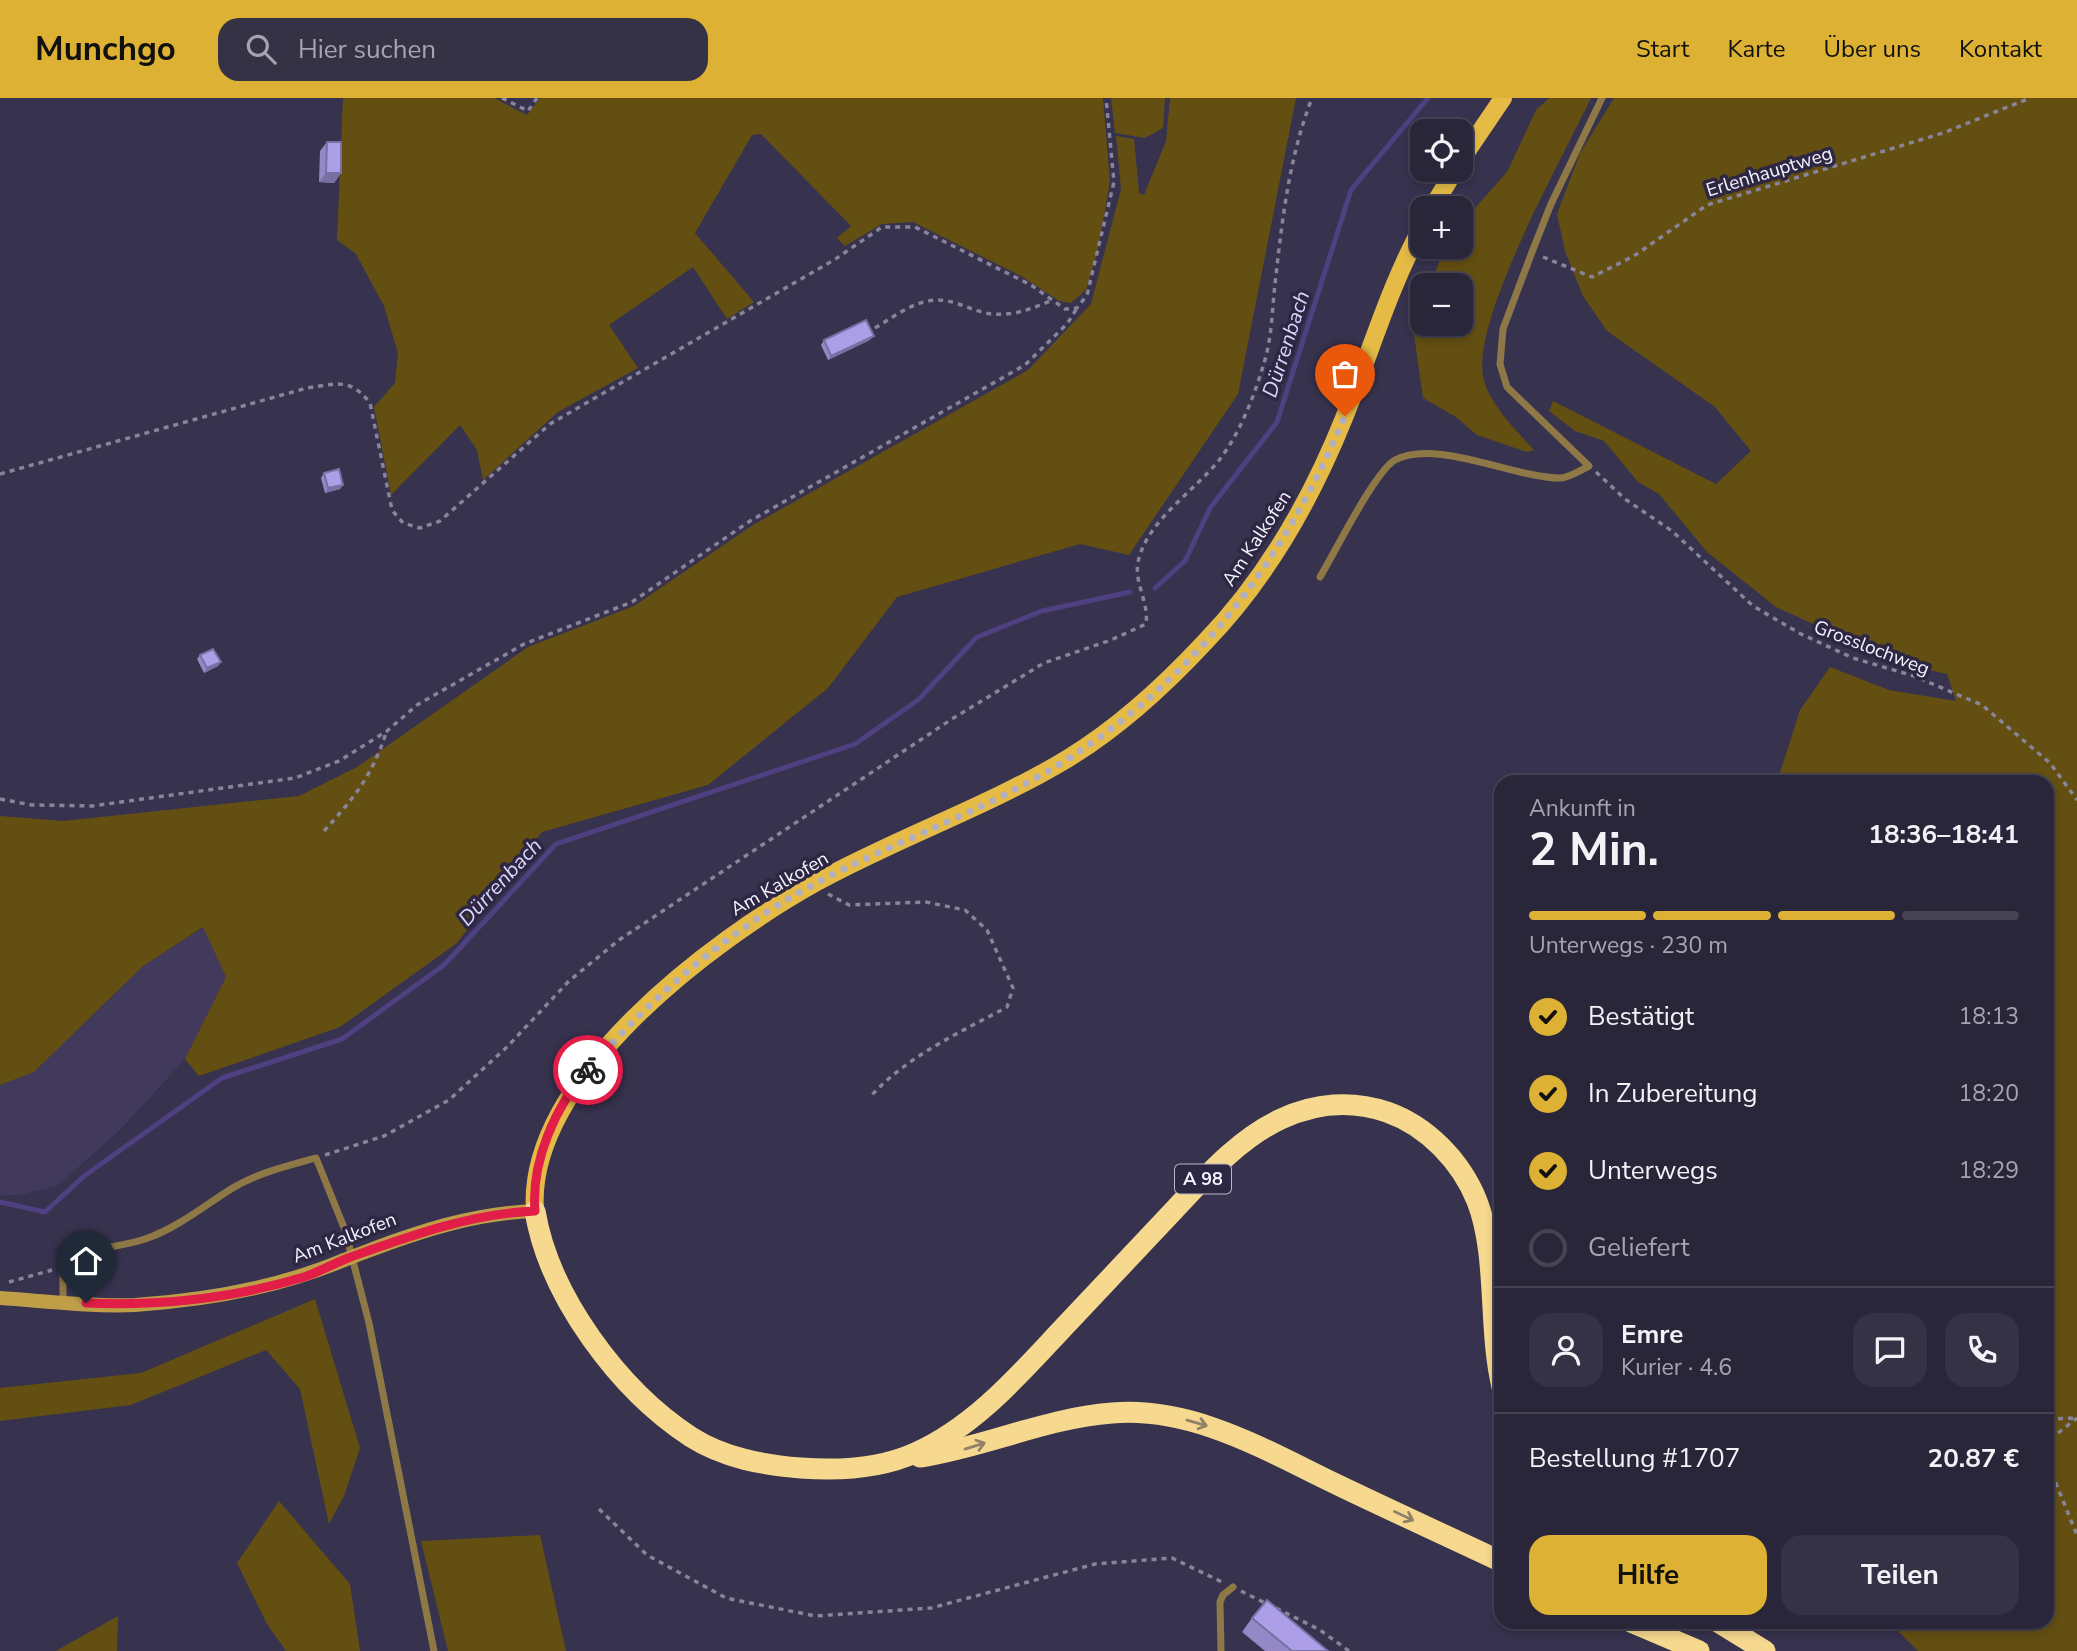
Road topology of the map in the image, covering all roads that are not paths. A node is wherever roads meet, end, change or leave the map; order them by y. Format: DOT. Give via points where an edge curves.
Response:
graph roads {
  1 [pos="1503,98"];
  2 [pos="1602,98"];
  3 [pos="1473,142"];
  4 [pos="1410,252"];
  5 [pos="1320,577"];
  6 [pos="535,1211"];
  7 [pos="0,1298"];
  8 [pos="63,1302"];
  9 [pos="1494,1342"];
  10 [pos="884,1463"];
  11 [pos="1494,1558"];
  12 [pos="1233,1587"];
  13 [pos="1647,1629"];
  14 [pos="1729,1629"];
  15 [pos="434,1651"];
  16 [pos="1221,1651"];
  17 [pos="1699,1651"];
  18 [pos="1765,1651"];
  1 -- 3 [label="main road"];
  2 -- 5 [label="lane" via="1532,252 1503,329 1500,364 1507,387 1589,466 1562,478 1440,455 1415,454 1394,460"];
  4 -- 6 [label="main road, Am Kalkofen" via="1305,503 1263,572 1208,640 1127,715 1070,757 818,882 734,932 666,989 580,1079 558,1113 533,1194"];
  6 -- 8 [label="street, Am Kalkofen, bridge" via="463,1220 305,1276 234,1293 132,1305"];
  6 -- 10 [label="highway, A 98" via="544,1256 561,1291 607,1356 657,1412 700,1442 756,1463 838,1471"];
  7 -- 8 [label="street, Am Kalkofen"];
  8 -- 15 [label="lane" via="63,1266 76,1255 147,1238 234,1187 273,1169 316,1158 345,1230 369,1323"];
  9 -- 10 [label="highway, A 98" via="1487,1246 1476,1201 1454,1161 1432,1138 1401,1117 1341,1104 1282,1119 1228,1156 993,1400 943,1438"];
  10 -- 11 [label="highway, A 98, one-way" via="956,1451 1090,1415 1177,1417 1228,1433"];
  12 -- 16 [label="lane" via="1220,1602"];
  13 -- 17 [label="highway"];
  14 -- 18 [label="highway"];
}
